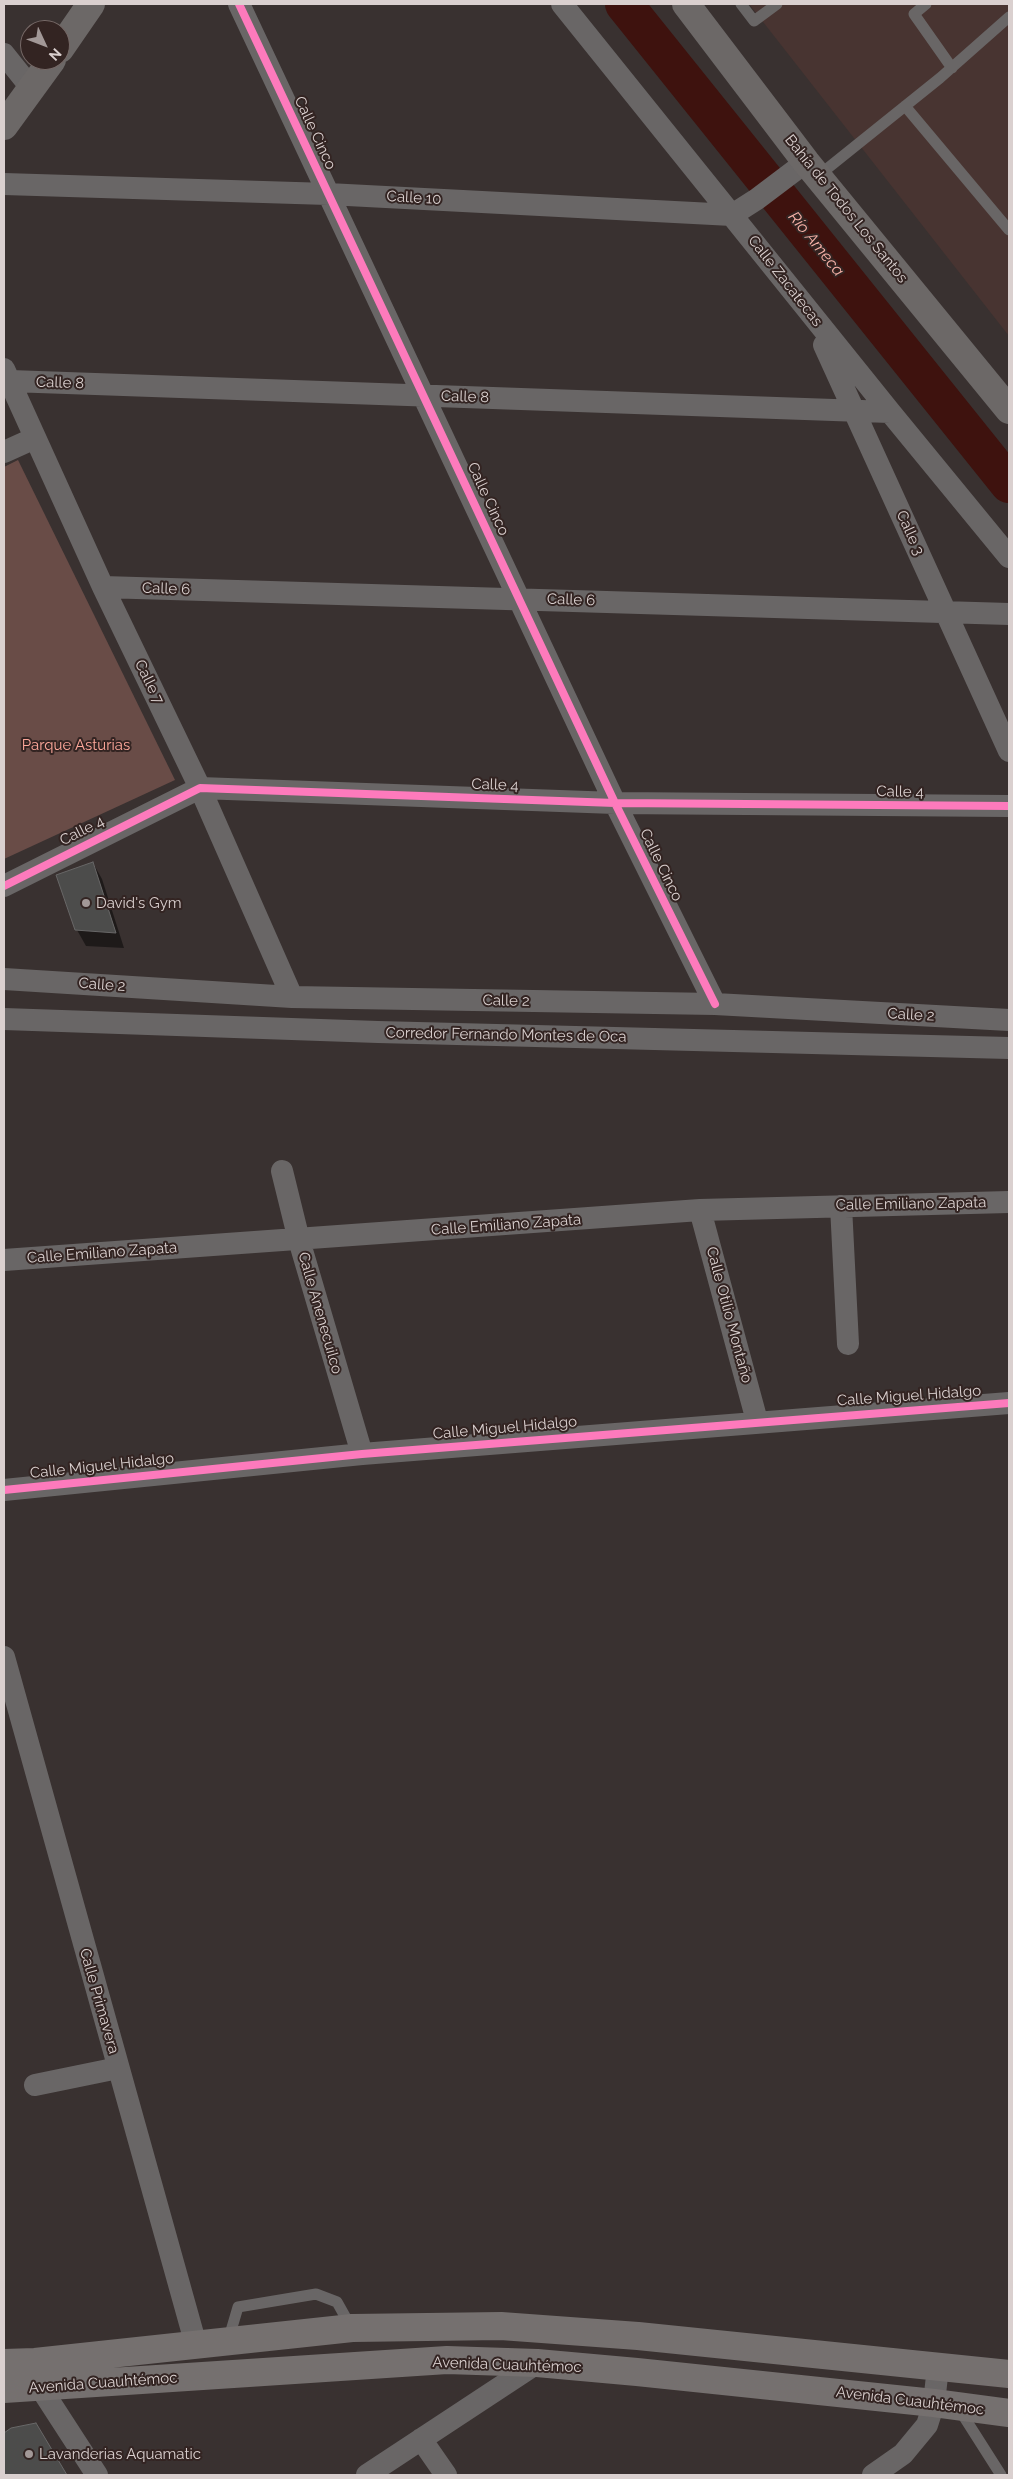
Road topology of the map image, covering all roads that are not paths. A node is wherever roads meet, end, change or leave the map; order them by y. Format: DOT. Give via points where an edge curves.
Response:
graph roads {
  1 [pos="91,4"];
  2 [pos="239,4"];
  3 [pos="562,4"];
  4 [pos="686,4"];
  5 [pos="740,4"];
  6 [pos="777,4"];
  7 [pos="926,4"];
  8 [pos="1009,17"];
  9 [pos="70,34"];
  10 [pos="4,54"];
  11 [pos="952,68"];
  12 [pos="45,70"];
  13 [pos="32,89"];
  14 [pos="904,106"];
  15 [pos="4,126"];
  16 [pos="806,169"];
  17 [pos="4,184"];
  18 [pos="328,194"];
  19 [pos="732,215"];
  20 [pos="1009,230"];
  21 [pos="810,314"];
  22 [pos="7,375"];
  23 [pos="425,395"];
  24 [pos="1009,410"];
  25 [pos="855,411"];
  26 [pos="890,412"];
  27 [pos="35,438"];
  28 [pos="4,452"];
  29 [pos="1009,557"];
  30 [pos="103,587"];
  31 [pos="520,599"];
  32 [pos="945,611"];
  33 [pos="1009,614"];
  34 [pos="1009,751"];
  35 [pos="200,788"];
  36 [pos="615,802"];
  37 [pos="1009,806"];
  38 [pos="4,886"];
  39 [pos="4,979"];
  40 [pos="292,997"];
  41 [pos="715,1004"];
  42 [pos="4,1019"];
  43 [pos="1009,1020"];
  44 [pos="1009,1048"];
  45 [pos="282,1171"];
  46 [pos="1009,1202"];
  47 [pos="842,1206"];
  48 [pos="700,1210"];
  49 [pos="299,1240"];
  50 [pos="4,1260"];
  51 [pos="848,1344"];
  52 [pos="1009,1402"];
  53 [pos="757,1421"];
  54 [pos="362,1454"];
  55 [pos="4,1490"];
  56 [pos="4,1657"];
  57 [pos="118,2068"];
  58 [pos="35,2084"];
  59 [pos="352,2328"];
  60 [pos="638,2336"];
  61 [pos="228,2341"];
  62 [pos="196,2345"];
  63 [pos="537,2362"];
  64 [pos="4,2363"];
  65 [pos="938,2367"];
  66 [pos="637,2372"];
  67 [pos="1009,2374"];
  68 [pos="40,2388"];
  69 [pos="4,2389"];
  70 [pos="946,2404"];
  71 [pos="1009,2413"];
  72 [pos="421,2439"];
  73 [pos="97,2475"];
  74 [pos="367,2475"];
  75 [pos="446,2475"];
  76 [pos="873,2475"];
  77 [pos="1001,2475"];
  1 -- 9 [label="main road"];
  2 -- 18 [label="street, Calle Cinco"];
  3 -- 19 [label="street, Calle Zacatecas"];
  4 -- 16 [label="main road, Bahía de Todos Los Santos"];
  5 -- 6 [label="lane" via="754,21"];
  7 -- 11 [label="lane" via="914,14"];
  8 -- 11 [label="lane"];
  10 -- 13 [label="street"];
  11 -- 14 [label="lane"];
  12 -- 13 [label="main road"];
  13 -- 15 [label="main road"];
  14 -- 16 [label="lane"];
  14 -- 20 [label="lane"];
  16 -- 19 [label="street"];
  16 -- 24 [label="main road, Bahía de Todos Los Santos"];
  17 -- 18 [label="street, Calle 10"];
  18 -- 19 [label="street, Calle 10"];
  18 -- 23 [label="street, Calle Cinco"];
  19 -- 21 [label="street, Calle Zacatecas"];
  21 -- 25 [label="street, Calle 3"];
  21 -- 26 [label="street, Calle Zacatecas"];
  22 -- 23 [label="street, Calle 8"];
  22 -- 27 [label="street, Calle 7"];
  23 -- 25 [label="street, Calle 8"];
  23 -- 31 [label="street, Calle Cinco"];
  25 -- 26 [label="street, Calle 8"];
  25 -- 32 [label="street, Calle 3"];
  26 -- 29 [label="street, Calle Zacatecas"];
  27 -- 28 [label="street"];
  27 -- 30 [label="street, Calle 7"];
  30 -- 31 [label="street, Calle 6"];
  30 -- 35 [label="street, Calle 7"];
  31 -- 32 [label="street, Calle 6"];
  31 -- 36 [label="street, Calle Cinco"];
  32 -- 33 [label="street, Calle 6"];
  32 -- 34 [label="street, Calle 3"];
  35 -- 36 [label="street, Calle 4"];
  35 -- 38 [label="street, Calle 4"];
  35 -- 40 [label="street, Calle 7"];
  36 -- 37 [label="street, Calle 4"];
  36 -- 41 [label="street, Calle Cinco"];
  39 -- 40 [label="street, Calle 2"];
  40 -- 41 [label="street, Calle 2"];
  41 -- 43 [label="street, Calle 2"];
  42 -- 44 [label="street, Corredor Fernando Montes de Oca"];
  45 -- 49 [label="street, Calle Anenecuilco"];
  46 -- 47 [label="street, Calle Emiliano Zapata"];
  47 -- 48 [label="street, Calle Emiliano Zapata"];
  47 -- 51 [label="street"];
  48 -- 49 [label="street, Calle Emiliano Zapata"];
  48 -- 53 [label="street, Calle Otilio Montaño"];
  49 -- 50 [label="street, Calle Emiliano Zapata"];
  49 -- 54 [label="street, Calle Anenecuilco"];
  52 -- 53 [label="street, Calle Miguel Hidalgo"];
  53 -- 54 [label="street, Calle Miguel Hidalgo"];
  54 -- 55 [label="street, Calle Miguel Hidalgo"];
  56 -- 57 [label="street, Calle Primavera"];
  57 -- 58 [label="street"];
  57 -- 62 [label="street, Calle Primavera"];
  59 -- 60 [label="main road" via="501,2326"];
  59 -- 61 [label="main road"];
  59 -- 61 [label="lane" via="338,2302 316,2294 238,2307"];
  60 -- 65 [label="main road"];
  60 -- 66 [label="main road"];
  61 -- 62 [label="main road"];
  62 -- 64 [label="main road"];
  63 -- 66 [label="main road, Avenida Cuauhtémoc"];
  63 -- 68 [label="main road, Avenida Cuauhtémoc" via="447,2360"];
  63 -- 72 [label="street"];
  65 -- 67 [label="main road"];
  65 -- 70 [label="street"];
  66 -- 70 [label="main road, Avenida Cuauhtémoc"];
  68 -- 69 [label="main road, Avenida Cuauhtémoc"];
  68 -- 73 [label="street"];
  70 -- 71 [label="main road, Avenida Cuauhtémoc"];
  70 -- 76 [label="street" via="903,2454"];
  70 -- 77 [label="lane"];
  72 -- 74 [label="street"];
  72 -- 75 [label="street"];
}
